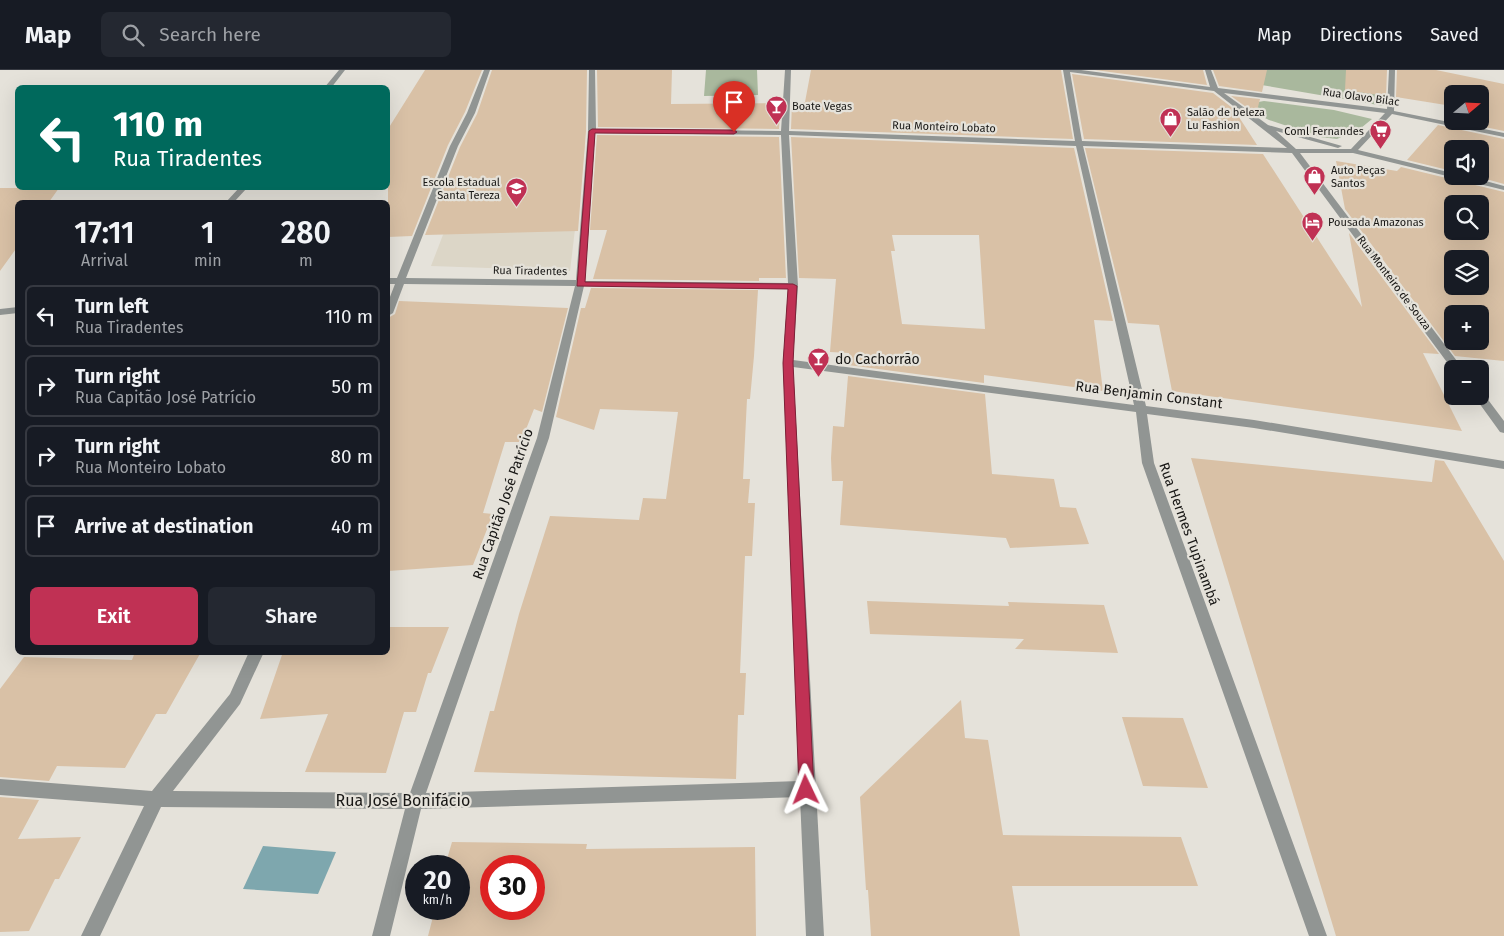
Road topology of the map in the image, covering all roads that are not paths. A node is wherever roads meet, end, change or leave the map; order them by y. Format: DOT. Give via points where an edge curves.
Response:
graph roads {
  1 [pos="342,70"];
  2 [pos="487,70"];
  3 [pos="592,70"];
  4 [pos="788,70"];
  5 [pos="1066,70"];
  6 [pos="1208,70"];
  7 [pos="1392,70"];
  8 [pos="330,85"];
  9 [pos="1214,88"];
  10 [pos="1390,112"];
  11 [pos="1265,126"];
  12 [pos="592,131"];
  13 [pos="785,133"];
  14 [pos="1504,134"];
  15 [pos="1080,143"];
  16 [pos="1353,150"];
  17 [pos="1294,151"];
  18 [pos="1444,173"];
  19 [pos="1489,184"];
  20 [pos="1504,188"];
  21 [pos="241,190"];
  22 [pos="232,200"];
  23 [pos="399,281"];
  24 [pos="390,282"];
  25 [pos="580,284"];
  26 [pos="793,286"];
  27 [pos="390,307"];
  28 [pos="15,310"];
  29 [pos="0,312"];
  30 [pos="1451,360"];
  31 [pos="788,363"];
  32 [pos="1486,405"];
  33 [pos="1141,409"];
  34 [pos="1504,429"];
  35 [pos="1504,465"];
  36 [pos="256,655"];
  37 [pos="0,787"];
  38 [pos="806,790"];
  39 [pos="156,799"];
  40 [pos="414,801"];
  41 [pos="90,936"];
  42 [pos="381,936"];
  43 [pos="815,936"];
  44 [pos="1318,936"];
  1 -- 8 [label="street"];
  2 -- 23 [label="street"];
  3 -- 12 [label="street, Rua Capitão José Patrício"];
  4 -- 13 [label="street"];
  5 -- 9 [label="street, Rua Olavo Bilac"];
  5 -- 15 [label="street, Rua Hermes Tupinambá"];
  6 -- 9 [label="street"];
  7 -- 10 [label="street"];
  9 -- 10 [label="street, Rua Olavo Bilac"];
  9 -- 11 [label="street, Rua Monteiro de Souza"];
  10 -- 14 [label="street, Rua Olavo Bilac"];
  10 -- 16 [label="street"];
  11 -- 16 [label="street"];
  11 -- 17 [label="street, Rua Monteiro de Souza"];
  12 -- 13 [label="street, Rua Monteiro Lobato"];
  12 -- 25 [label="street, Rua Capitão José Patrício"];
  13 -- 15 [label="street, Rua Monteiro Lobato"];
  13 -- 26 [label="street"];
  15 -- 17 [label="street, Rua Monteiro Lobato"];
  15 -- 33 [label="street, Rua Hermes Tupinambá"];
  16 -- 17 [label="street, Rua Monteiro Lobato"];
  16 -- 18 [label="street"];
  17 -- 30 [label="street, Rua Monteiro de Souza"];
  19 -- 20 [label="street"];
  21 -- 22 [label="street"];
  23 -- 24 [label="street, Rua Tiradentes"];
  23 -- 25 [label="street, Rua Tiradentes"];
  23 -- 27 [label="street"];
  25 -- 26 [label="street, Rua Tiradentes"];
  25 -- 40 [label="street, Rua Capitão José Patrício" via="543,438"];
  26 -- 31 [label="street"];
  28 -- 29 [label="street"];
  31 -- 33 [label="street, Rua Benjamin Constant"];
  31 -- 38 [label="street"];
  32 -- 34 [label="street"];
  33 -- 35 [label="street, Rua Benjamin Constant"];
  33 -- 44 [label="street, Rua Hermes Tupinambá" via="1148,463"];
  36 -- 39 [label="street" via="235,699"];
  37 -- 39 [label="street, Rua José Bonifácio"];
  38 -- 40 [label="street, Rua José Bonifácio"];
  38 -- 43 [label="street"];
  39 -- 40 [label="street, Rua José Bonifácio"];
  39 -- 41 [label="street"];
  40 -- 42 [label="street, Rua Capitão José Patrício"];
}
